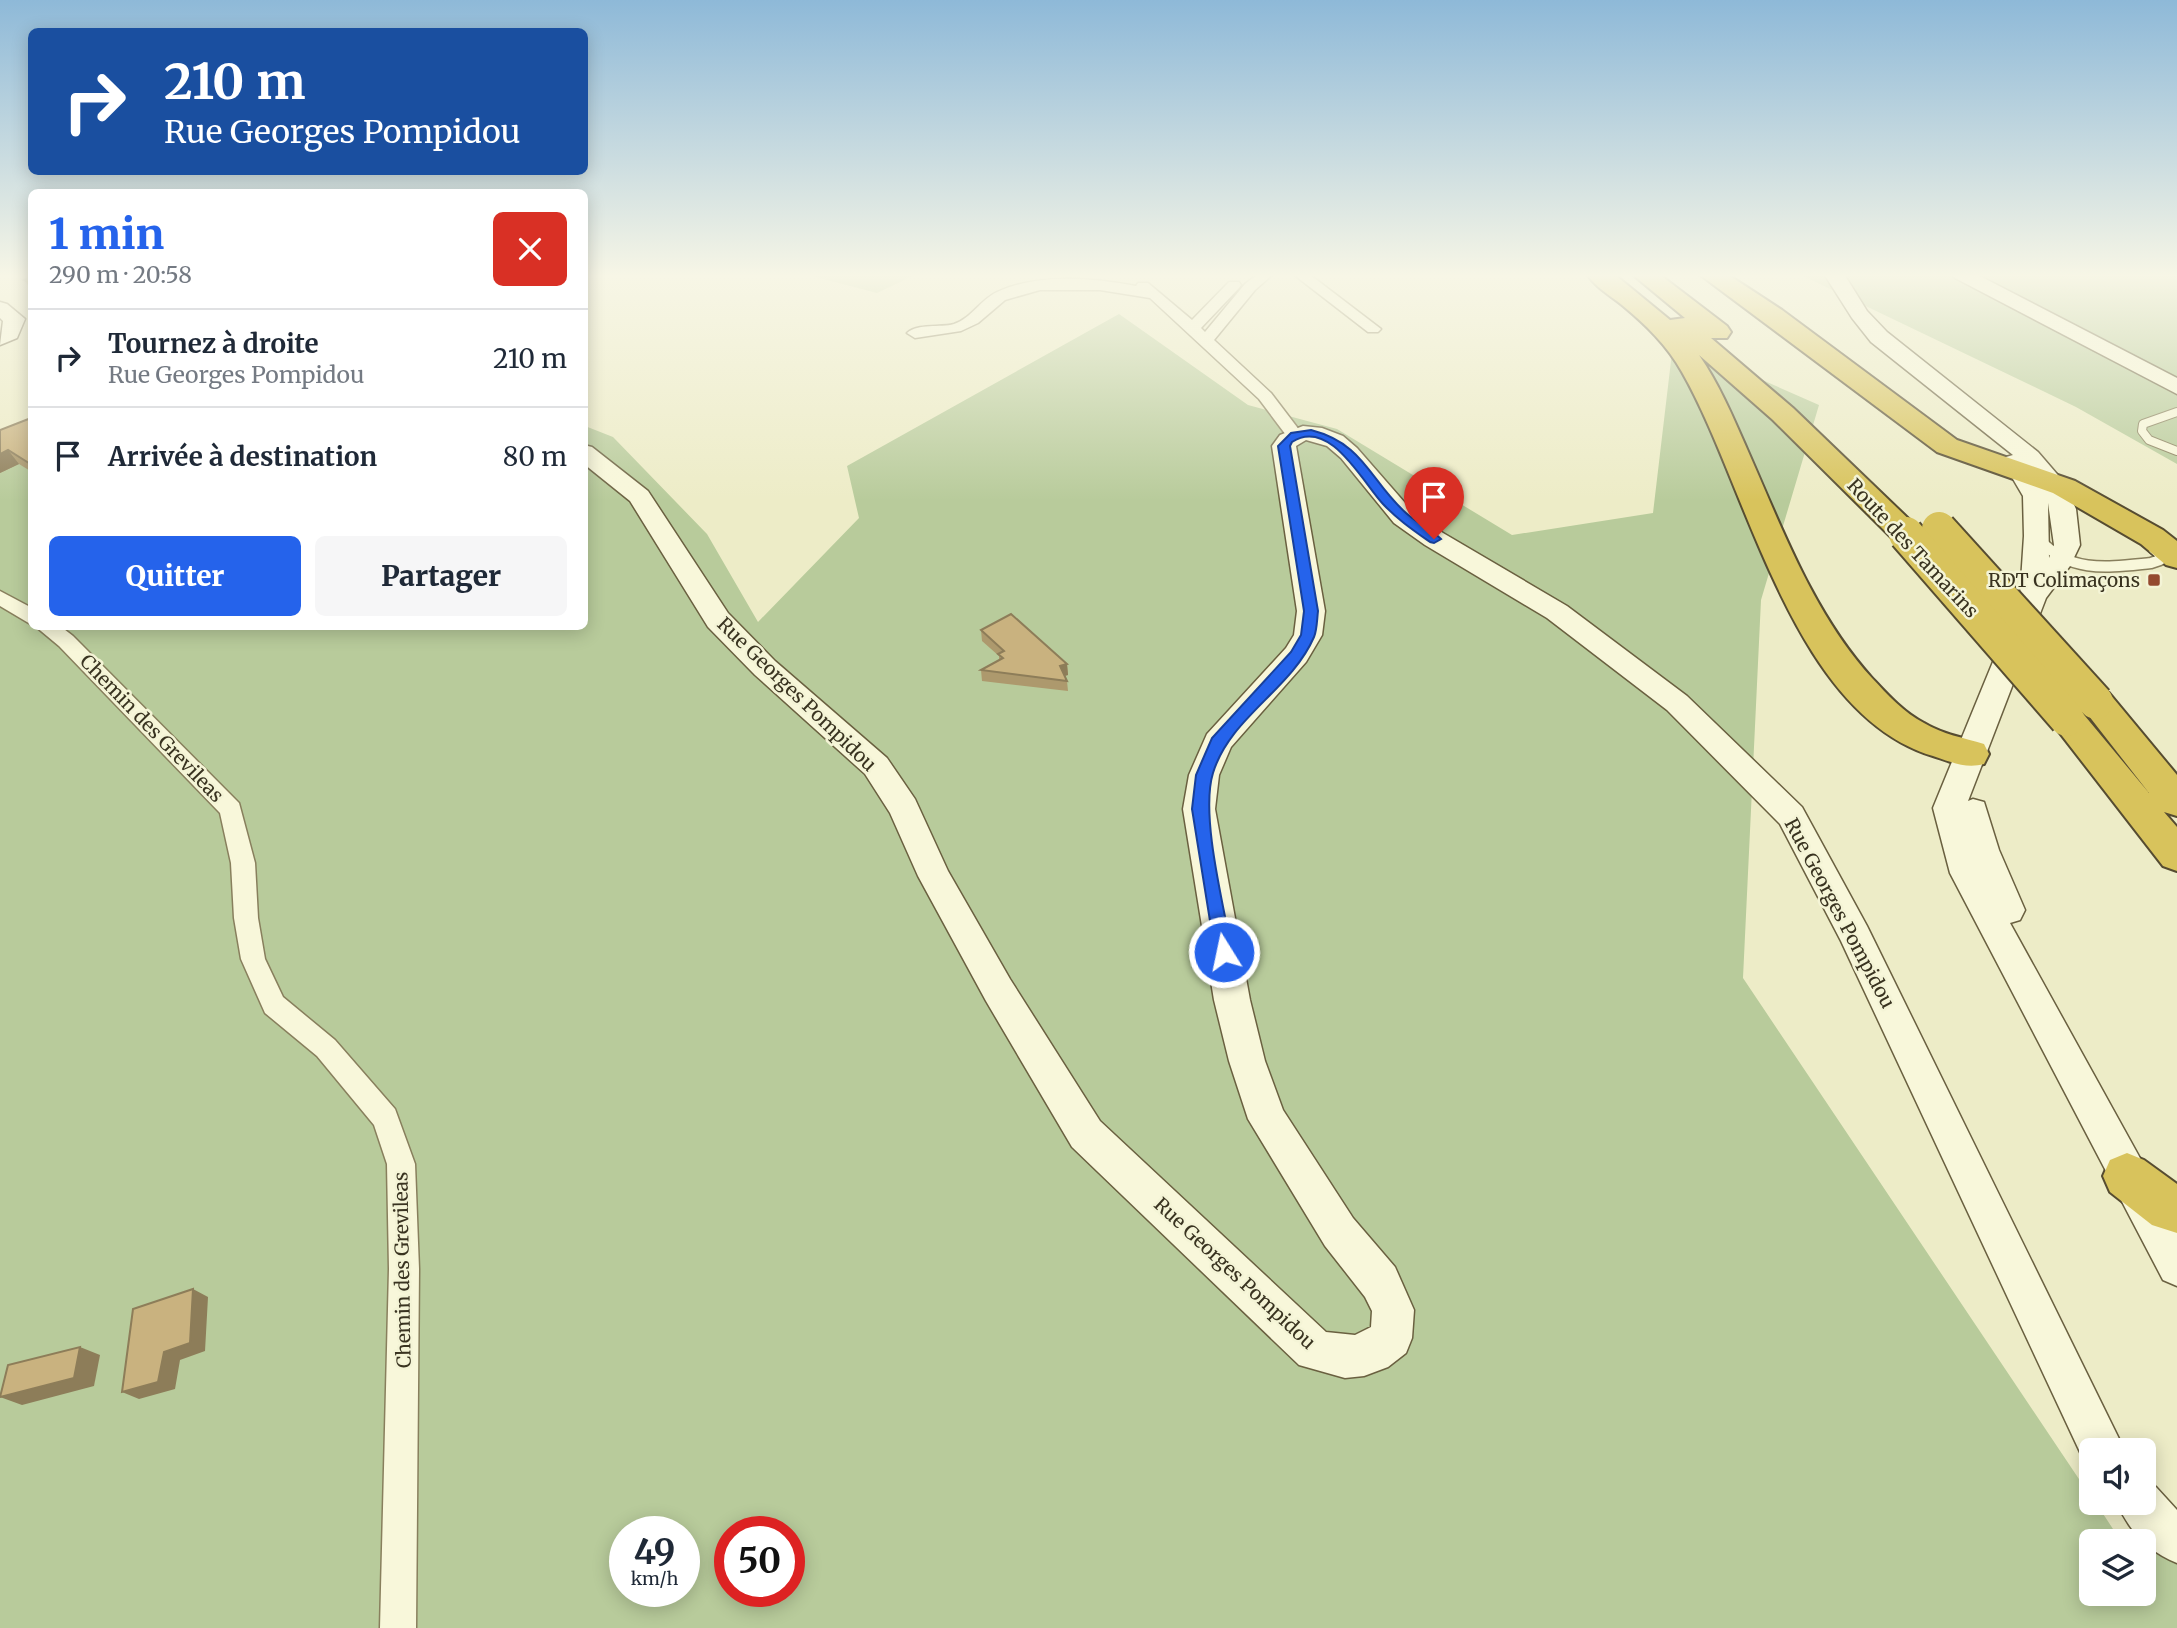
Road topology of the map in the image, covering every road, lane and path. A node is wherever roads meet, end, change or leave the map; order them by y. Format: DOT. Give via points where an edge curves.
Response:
graph roads {
  1 [pos="1216,350"];
  2 [pos="1682,350"];
  3 [pos="1710,350"];
  4 [pos="1741,350"];
  5 [pos="1819,350"];
  6 [pos="1895,350"];
  7 [pos="2107,350"];
  8 [pos="2177,387"];
  9 [pos="2177,412"];
  10 [pos="1979,418"];
  11 [pos="1295,435"];
  12 [pos="2177,451"];
  13 [pos="588,455"];
  14 [pos="2022,472"];
  15 [pos="2051,481"];
  16 [pos="2103,508"];
  17 [pos="1923,532"];
  18 [pos="2037,536"];
  19 [pos="2177,558"];
  20 [pos="2061,560"];
  21 [pos="2033,596"];
  22 [pos="0,597"];
  23 [pos="28,615"];
  24 [pos="50,630"];
  25 [pos="2082,710"];
  26 [pos="1971,754"];
  27 [pos="2177,800"];
  28 [pos="2177,855"];
  29 [pos="2126,1176"];
  30 [pos="2174,1215"];
  31 [pos="2177,1266"];
  32 [pos="2097,1438"];
  33 [pos="2151,1515"];
  34 [pos="2177,1540"];
  35 [pos="398,1628"];
  1 -- 11 [label="street" via="1265,396"];
  2 -- 26 [label="highway" via="1715,409 1821,639 1872,701 1908,732"];
  3 -- 17 [label="highway, Route des Tamarins"];
  4 -- 17 [label="highway, Route des Tamarins"];
  5 -- 14 [label="highway" via="1947,446"];
  6 -- 10 [label="main road"];
  7 -- 8 [label="main road"];
  9 -- 12 [label="lane" via="2143,424 2142,431 2149,440"];
  10 -- 14 [label="main road"];
  10 -- 15 [label="main road" via="2030,457"];
  11 -- 13 [label="main road, Rue Georges Pompidou" via="1284,446 1311,611 1308,635 1296,655 1218,742 1204,775 1199,809 1232,1000 1267,1119 1339,1232 1380,1282 1393,1310 1391,1338 1360,1357 1336,1357 1314,1350 1086,1134 998,990 934,876 904,808 876,766 718,620 639,496"];
  11 -- 32 [label="main road, Rue Georges Pompidou" via="1311,433 1335,441 1403,517 1557,612 1628,664 1677,703 1791,817 1855,936"];
  14 -- 15 [label="highway"];
  14 -- 18 [label="main road" via="2035,496"];
  15 -- 16 [label="highway"];
  15 -- 20 [label="main road" via="2063,509 2067,545"];
  16 -- 19 [label="highway"];
  16 -- 20 [label="lane" via="2118,525 2160,554 2160,560 2084,568"];
  17 -- 25 [label="highway, Route des Tamarins, bridge"];
  18 -- 20 [label="lane" via="2049,553"];
  18 -- 21 [label="main road"];
  20 -- 21 [label="main road"];
  21 -- 26 [label="main road"];
  22 -- 23 [label="street"];
  24 -- 35 [label="street, Chemin des Grevileas" via="66,640 231,809 243,863 253,958 274,1005 326,1048 384,1118 401,1164 404,1269"];
  25 -- 27 [label="highway, Route des Tamarins"];
  25 -- 28 [label="highway, Route des Tamarins"];
  26 -- 29 [label="main road" via="1949,808 1966,873"];
  26 -- 30 [label="main road" via="1970,803 1998,890"];
  29 -- 30 [label="highway"];
  29 -- 31 [label="main road"];
  33 -- 34 [label="main road"];
}
